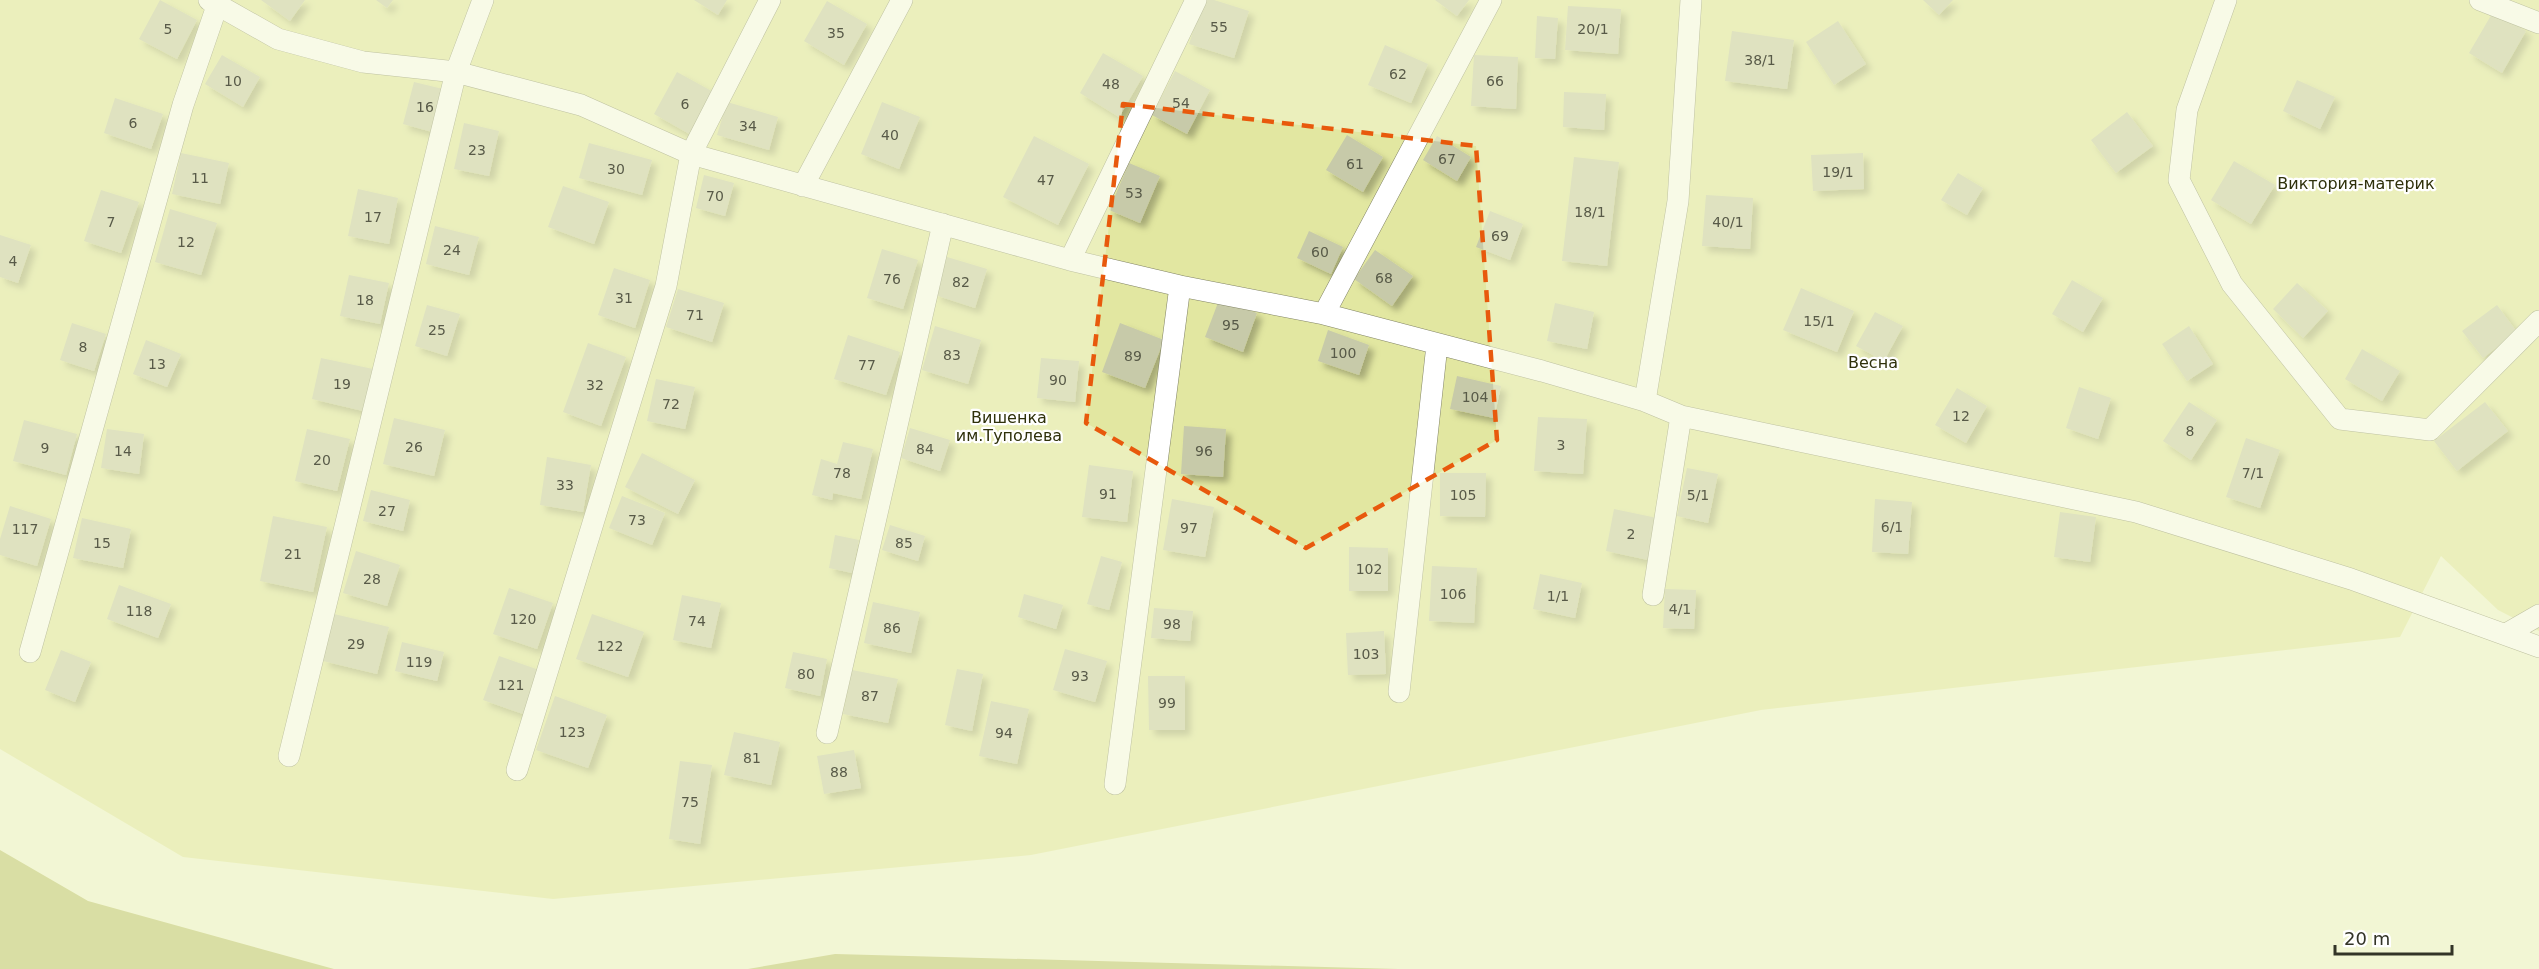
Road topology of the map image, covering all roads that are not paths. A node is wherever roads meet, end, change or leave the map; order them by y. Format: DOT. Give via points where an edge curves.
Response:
graph roads {
  1 [pos="483,0"];
  2 [pos="770,0"];
  3 [pos="902,0"];
  4 [pos="1196,0"];
  5 [pos="1491,0"];
  6 [pos="1691,0"];
  7 [pos="2226,0"];
  8 [pos="2480,0"];
  9 [pos="213,3"];
  10 [pos="2539,23"];
  11 [pos="456,72"];
  12 [pos="692,154"];
  13 [pos="803,186"];
  14 [pos="943,224"];
  15 [pos="1070,260"];
  16 [pos="1180,286"];
  17 [pos="1324,314"];
  18 [pos="2539,321"];
  19 [pos="1437,345"];
  20 [pos="1645,401"];
  21 [pos="1681,416"];
  22 [pos="1653,595"];
  23 [pos="2539,615"];
  24 [pos="2506,634"];
  25 [pos="2539,647"];
  26 [pos="30,652"];
  27 [pos="1399,692"];
  28 [pos="827,733"];
  29 [pos="289,756"];
  30 [pos="517,770"];
  31 [pos="1115,784"];
  1 -- 11 [label="lane"];
  2 -- 12 [label="lane"];
  3 -- 13 [label="lane"];
  4 -- 15 [label="lane"];
  5 -- 17 [label="lane"];
  6 -- 20 [label="lane" via="1678,201"];
  7 -- 18 [label="lane" via="2187,110 2179,180 2232,284 2340,419 2430,430"];
  8 -- 10 [label="lane"];
  9 -- 11 [label="lane" via="278,39 299,45 363,62"];
  9 -- 26 [label="lane"];
  11 -- 12 [label="lane" via="581,105"];
  11 -- 29 [label="lane"];
  12 -- 13 [label="lane"];
  12 -- 30 [label="lane" via="666,286"];
  13 -- 14 [label="lane"];
  14 -- 15 [label="lane"];
  14 -- 28 [label="lane"];
  15 -- 16 [label="lane"];
  16 -- 17 [label="lane"];
  16 -- 31 [label="lane"];
  17 -- 19 [label="lane"];
  19 -- 20 [label="lane"];
  19 -- 27 [label="lane"];
  20 -- 21 [label="lane"];
  21 -- 22 [label="lane"];
  21 -- 24 [label="lane" via="2136,513 2350,579"];
  23 -- 24 [label="lane"];
  24 -- 25 [label="lane"];
}
